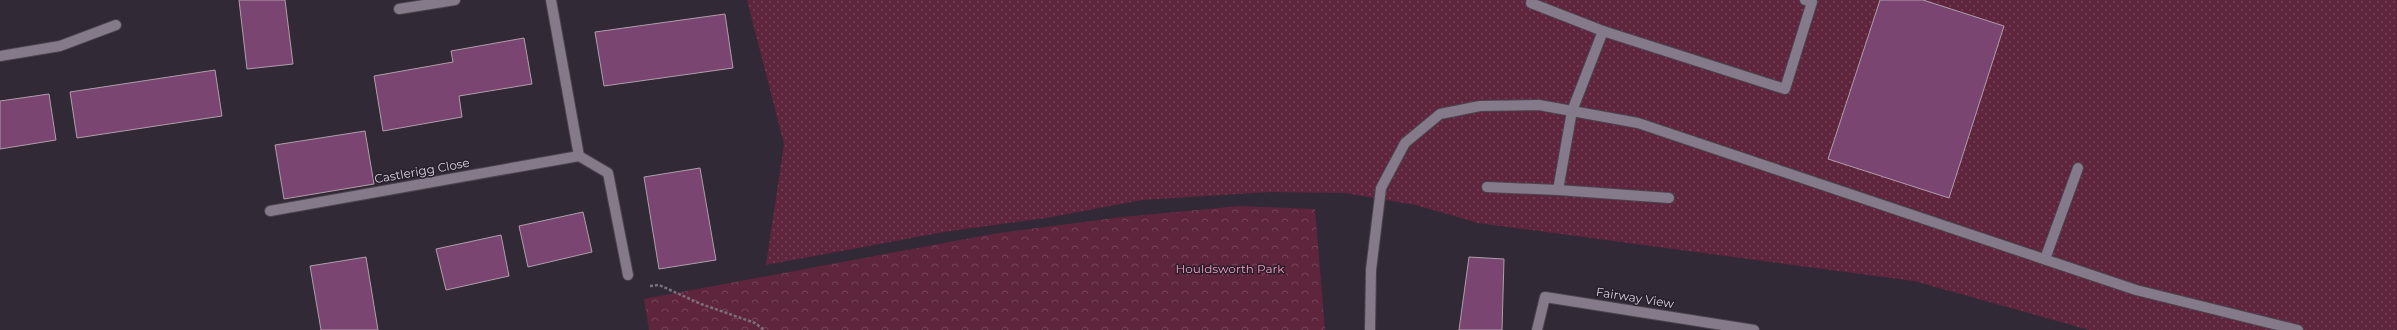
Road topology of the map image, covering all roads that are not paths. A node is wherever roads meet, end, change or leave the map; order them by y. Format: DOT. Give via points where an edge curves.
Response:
graph roads {
  1 [pos="455,0"];
  2 [pos="551,0"];
  3 [pos="1532,0"];
  4 [pos="1805,0"];
  5 [pos="399,9"];
  6 [pos="116,25"];
  7 [pos="1603,31"];
  8 [pos="0,56"];
  9 [pos="1572,111"];
  10 [pos="579,156"];
  11 [pos="2078,168"];
  12 [pos="1487,187"];
  13 [pos="1558,190"];
  14 [pos="1669,198"];
  15 [pos="270,211"];
  16 [pos="2045,259"];
  17 [pos="628,275"];
  18 [pos="1370,330"];
  19 [pos="1537,330"];
  20 [pos="1754,330"];
  21 [pos="2298,330"];
  1 -- 5 [label="street"];
  2 -- 10 [label="street"];
  3 -- 7 [label="street" via="1531,3"];
  4 -- 7 [label="street" via="1812,2 1785,88"];
  6 -- 8 [label="street" via="60,46"];
  7 -- 9 [label="street"];
  9 -- 13 [label="street"];
  9 -- 16 [label="street" via="1638,124"];
  9 -- 18 [label="street" via="1539,105 1480,106 1440,114 1405,143 1381,188 1371,270"];
  10 -- 15 [label="street, Castlerigg Close"];
  10 -- 17 [label="street" via="608,173"];
  11 -- 16 [label="street"];
  12 -- 13 [label="street"];
  13 -- 14 [label="street"];
  16 -- 21 [label="street" via="2136,290"];
  19 -- 20 [label="street, Fairway View" via="1545,297"];
}
